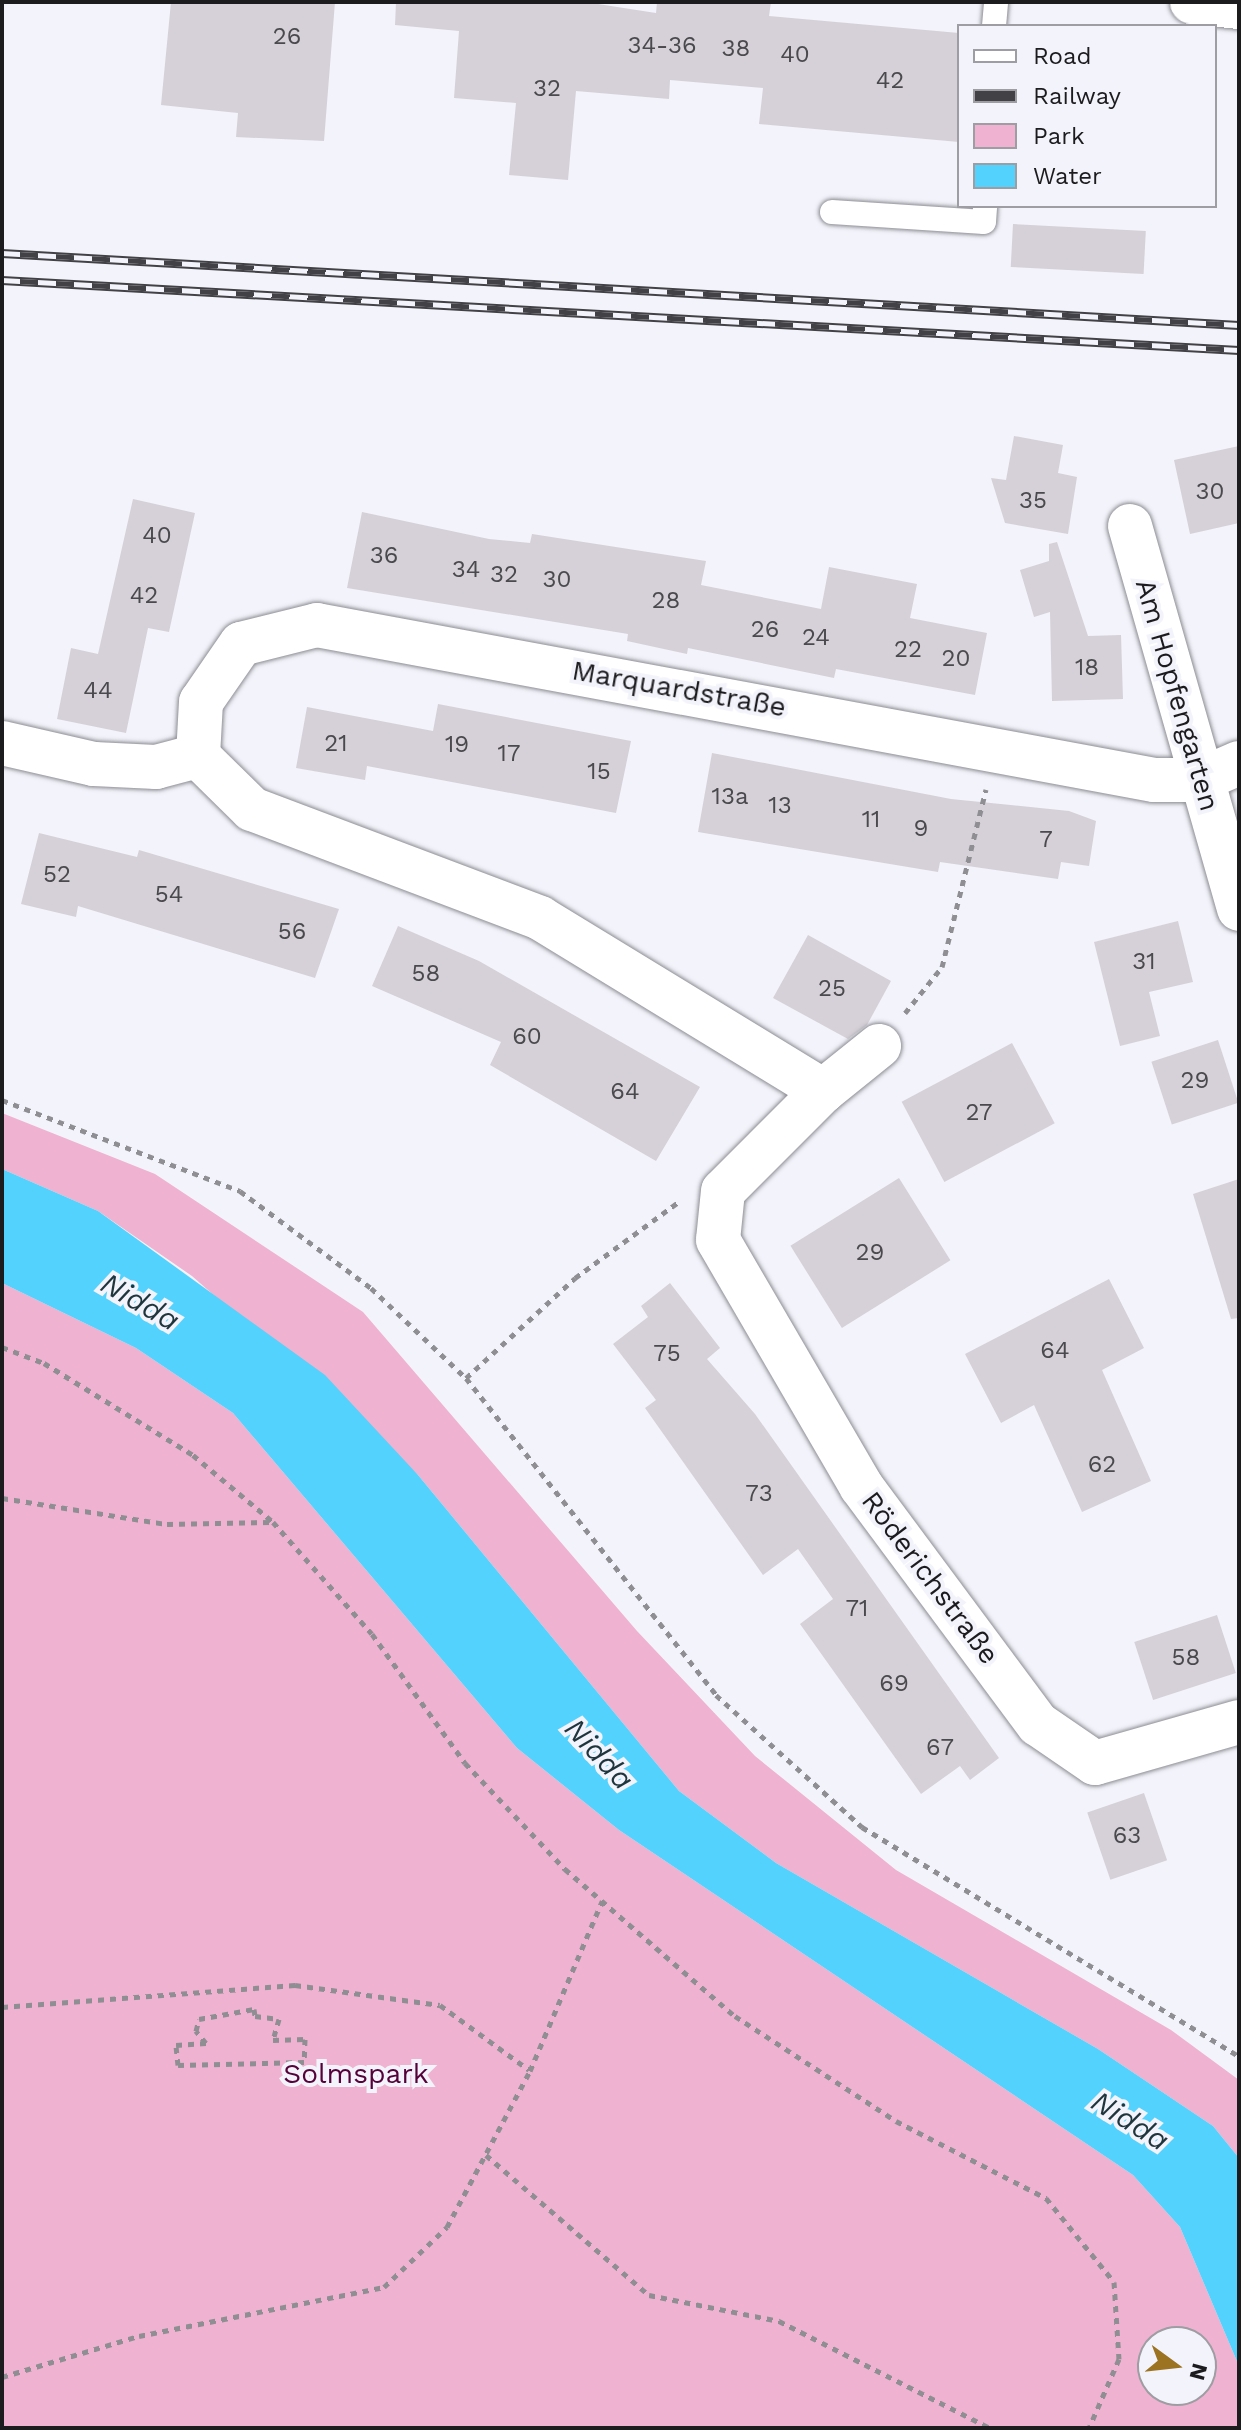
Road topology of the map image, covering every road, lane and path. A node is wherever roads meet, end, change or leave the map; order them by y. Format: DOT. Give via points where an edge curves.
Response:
graph roads {
  1 [pos="996,2"];
  2 [pos="1192,2"];
  3 [pos="1239,7"];
  4 [pos="994,24"];
  5 [pos="985,208"];
  6 [pos="832,212"];
  7 [pos="1130,526"];
  8 [pos="2,743"];
  9 [pos="996,745"];
  10 [pos="198,756"];
  11 [pos="1239,763"];
  12 [pos="1200,780"];
  13 [pos="1239,909"];
  14 [pos="879,1046"];
  15 [pos="823,1091"];
  16 [pos="2,1100"];
  17 [pos="723,1191"];
  18 [pos="2,1347"];
  19 [pos="466,1378"];
  20 [pos="2,1498"];
  21 [pos="273,1522"];
  22 [pos="1239,1722"];
  23 [pos="602,1901"];
  24 [pos="2,2007"];
  25 [pos="1239,2056"];
  26 [pos="304,2062"];
  27 [pos="530,2071"];
  28 [pos="486,2155"];
  29 [pos="2,2377"];
  30 [pos="990,2428"];
  31 [pos="1089,2428"];
  1 -- 4 [label="lane"];
  2 -- 3 [label="street"];
  5 -- 6 [label="lane" via="984,222"];
  7 -- 12 [label="street, Am Hopfengarten"];
  8 -- 10 [label="street" via="94,764 156,767"];
  9 -- 10 [label="street, Marquardstraße" via="317,625 241,644 201,702"];
  9 -- 12 [label="street, Marquardstraße" via="1154,780"];
  9 -- 14 [label="path" via="942,967"];
  10 -- 15 [label="street" via="252,809 540,918"];
  11 -- 12 [label="street, Marquardstraße"];
  12 -- 13 [label="street, Am Hopfengarten"];
  14 -- 15 [label="street"];
  15 -- 17 [label="street"];
  16 -- 19 [label="path" via="240,1191 371,1288"];
  17 -- 19 [label="path" via="686,1196 575,1278"];
  17 -- 22 [label="street, Röderichstraße" via="718,1240 861,1486 1038,1724 1095,1763"];
  18 -- 21 [label="path" via="44,1363 193,1455"];
  19 -- 25 [label="path" via="716,1695 862,1827"];
  20 -- 21 [label="path" via="167,1524"];
  21 -- 23 [label="path" via="372,1634 465,1763"];
  23 -- 27 [label="path"];
  23 -- 31 [label="path" via="735,2016 896,2121 1046,2198 1114,2282 1119,2359"];
  24 -- 27 [label="path" via="295,1985 440,2005"];
  26 -- 26 [label="path" via="305,2039 273,2040 279,2019 255,2016 254,2009 199,2019 196,2031 206,2043 176,2045 178,2065"];
  27 -- 28 [label="path"];
  28 -- 29 [label="path" via="447,2227 384,2287 139,2336"];
  28 -- 30 [label="path" via="649,2295 779,2321"];
}
